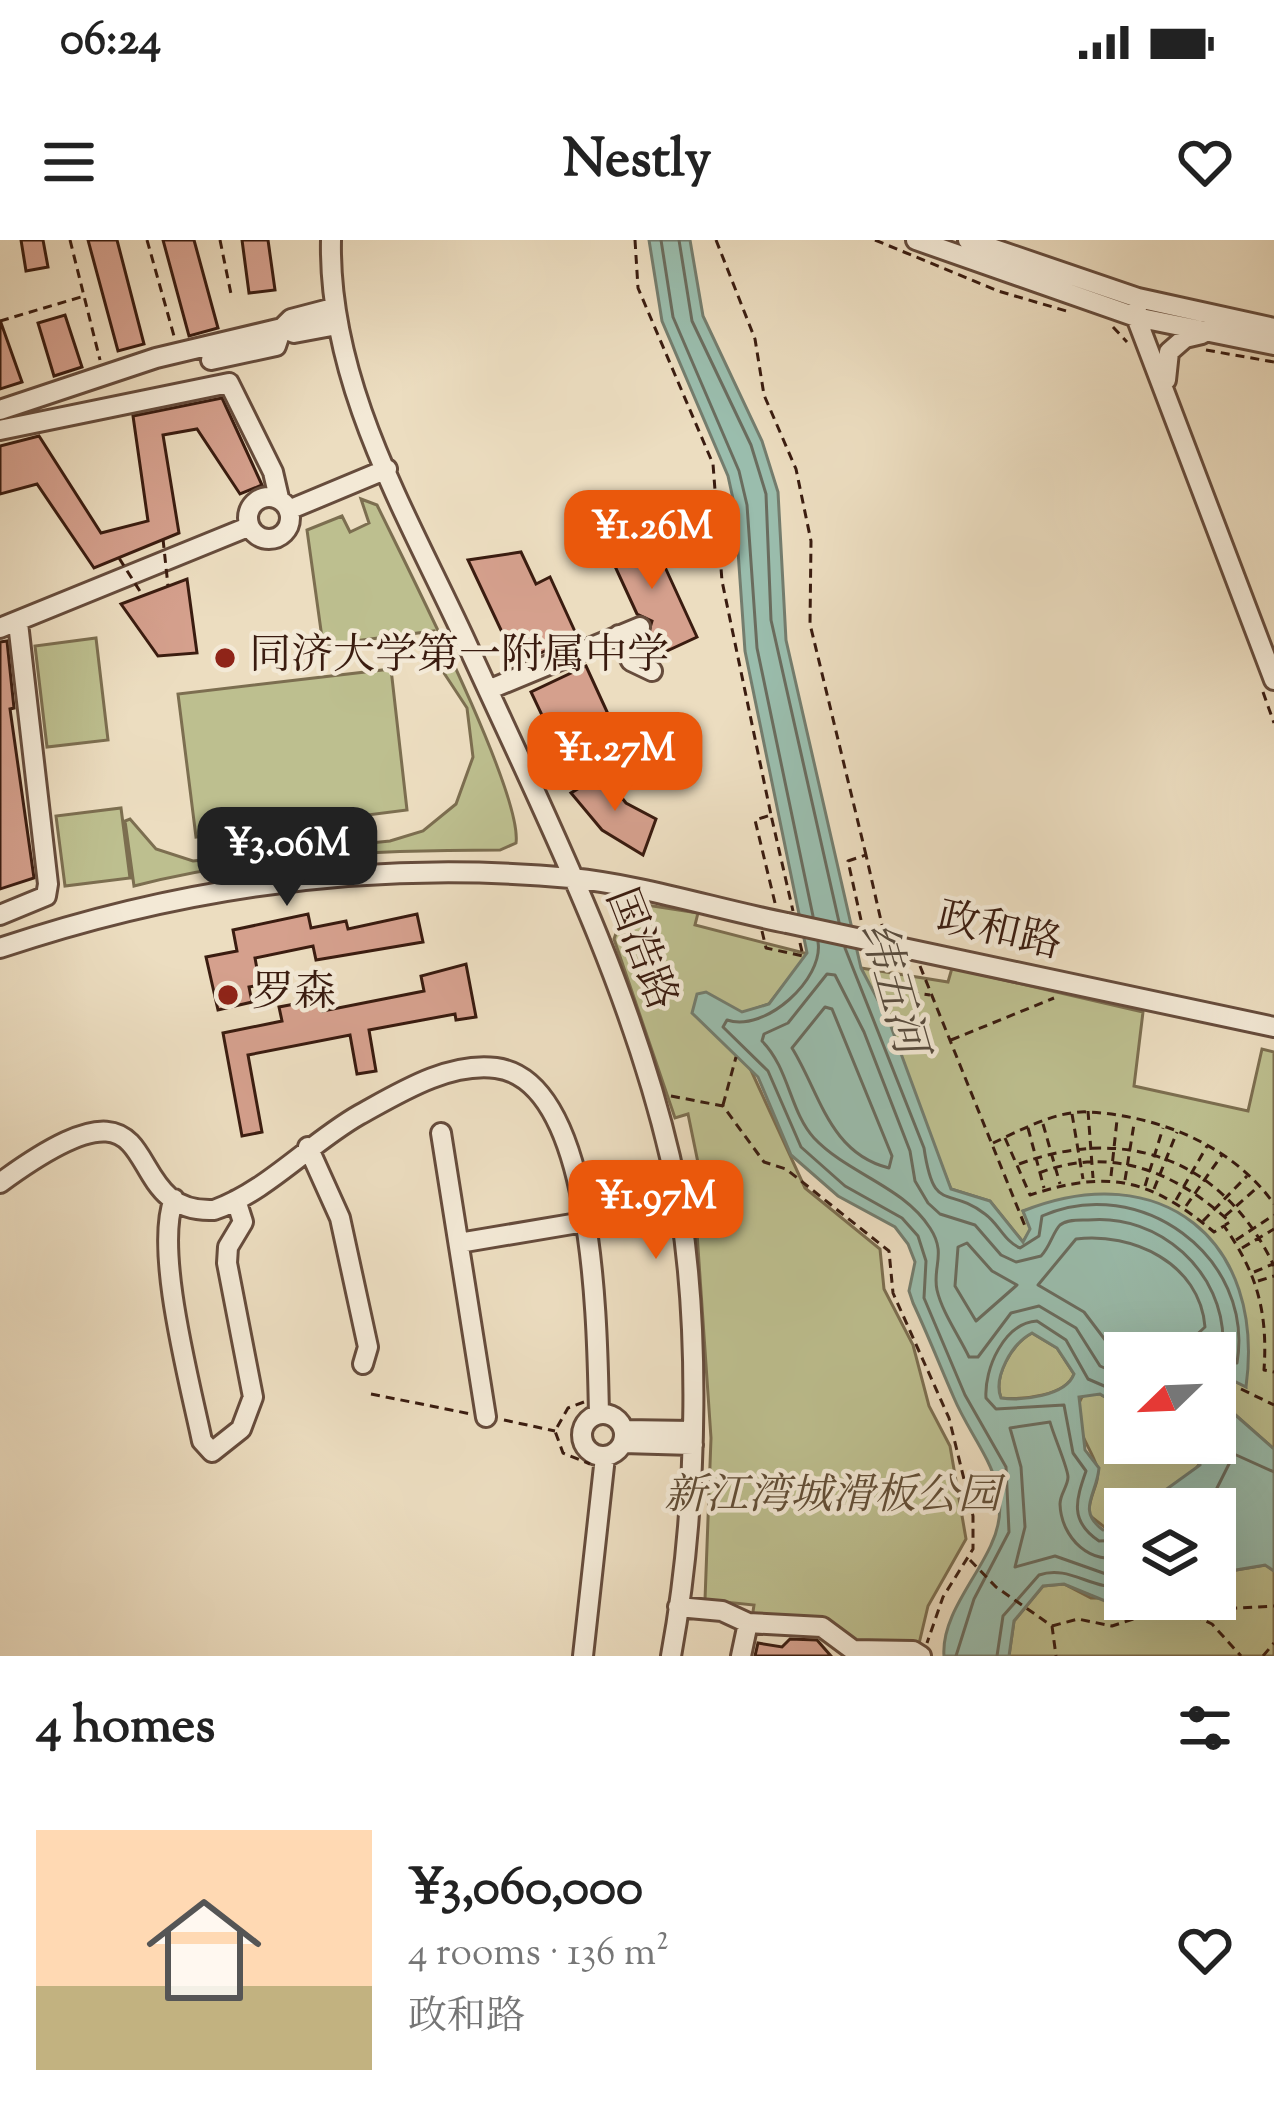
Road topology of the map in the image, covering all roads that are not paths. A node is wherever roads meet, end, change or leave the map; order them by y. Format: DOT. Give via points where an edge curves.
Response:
graph roads {
  1 [pos="331,240"];
  2 [pos="916,240"];
  3 [pos="968,240"];
  4 [pos="1137,308"];
  5 [pos="335,316"];
  6 [pos="1274,328"];
  7 [pos="286,333"];
  8 [pos="1201,341"];
  9 [pos="1274,345"];
  10 [pos="212,359"];
  11 [pos="1167,397"];
  12 [pos="0,410"];
  13 [pos="0,430"];
  14 [pos="387,469"];
  15 [pos="285,504"];
  16 [pos="248,527"];
  17 [pos="9,626"];
  18 [pos="640,627"];
  19 [pos="619,635"];
  20 [pos="652,670"];
  21 [pos="1265,677"];
  22 [pos="488,690"];
  23 [pos="574,878"];
  24 [pos="0,915"];
  25 [pos="0,947"];
  26 [pos="1274,1027"];
  27 [pos="441,1133"];
  28 [pos="308,1147"];
  29 [pos="0,1183"];
  30 [pos="174,1199"];
  31 [pos="236,1200"];
  32 [pos="584,1222"];
  33 [pos="459,1243"];
  34 [pos="363,1364"];
  35 [pos="599,1408"];
  36 [pos="486,1417"];
  37 [pos="624,1437"];
  38 [pos="692,1438"];
  39 [pos="604,1461"];
  40 [pos="678,1607"];
  41 [pos="748,1623"];
  42 [pos="583,1656"];
  43 [pos="671,1656"];
  44 [pos="741,1656"];
  45 [pos="922,1656"];
  1 -- 5 [label="street, 国浩路"];
  2 -- 4 [label="street"];
  3 -- 4 [label="street"];
  4 -- 6 [label="street"];
  4 -- 8 [label="street"];
  4 -- 11 [label="street"];
  5 -- 7 [label="street" via="291,319"];
  5 -- 14 [label="street, 国浩路" via="344,362"];
  7 -- 10 [label="street" via="276,346"];
  7 -- 12 [label="street" via="179,352"];
  8 -- 9 [label="street"];
  8 -- 11 [label="street" via="1185,338 1168,352"];
  11 -- 21 [label="street"];
  13 -- 15 [label="street" via="229,383"];
  14 -- 15 [label="street"];
  14 -- 22 [label="street, 国浩路"];
  15 -- 16 [label="street" via="250,508"];
  15 -- 16 [label="street" via="292,519 279,535 257,536"];
  16 -- 17 [label="street"];
  17 -- 24 [label="street" via="48,884 37,902"];
  18 -- 19 [label="street"];
  19 -- 20 [label="street" via="631,662"];
  19 -- 22 [label="street"];
  22 -- 23 [label="street, 国浩路"];
  23 -- 25 [label="street, 政和路" via="348,875 249,886 100,914"];
  23 -- 26 [label="street, 政和路, bridge"];
  23 -- 38 [label="street, 国浩路" via="671,1162"];
  27 -- 33 [label="street"];
  28 -- 31 [label="street"];
  28 -- 32 [label="street" via="426,1080 507,1071 536,1085 558,1113"];
  28 -- 34 [label="street" via="340,1217 368,1347"];
  29 -- 30 [label="street" via="58,1144 109,1130 132,1141"];
  30 -- 31 [label="street" via="201,1211"];
  30 -- 31 [label="street" via="169,1276 202,1441 212,1453 241,1429 252,1404 227,1263 243,1222"];
  32 -- 33 [label="street"];
  32 -- 35 [label="street"];
  33 -- 36 [label="street"];
  35 -- 37 [label="street"];
  35 -- 39 [label="street" via="582,1433"];
  37 -- 38 [label="street"];
  37 -- 39 [label="street"];
  38 -- 40 [label="street, 国浩路"];
  39 -- 42 [label="street"];
  40 -- 41 [label="street"];
  40 -- 43 [label="street, 国浩路"];
  41 -- 44 [label="street"];
  41 -- 45 [label="street" via="822,1627 853,1650"];
}
